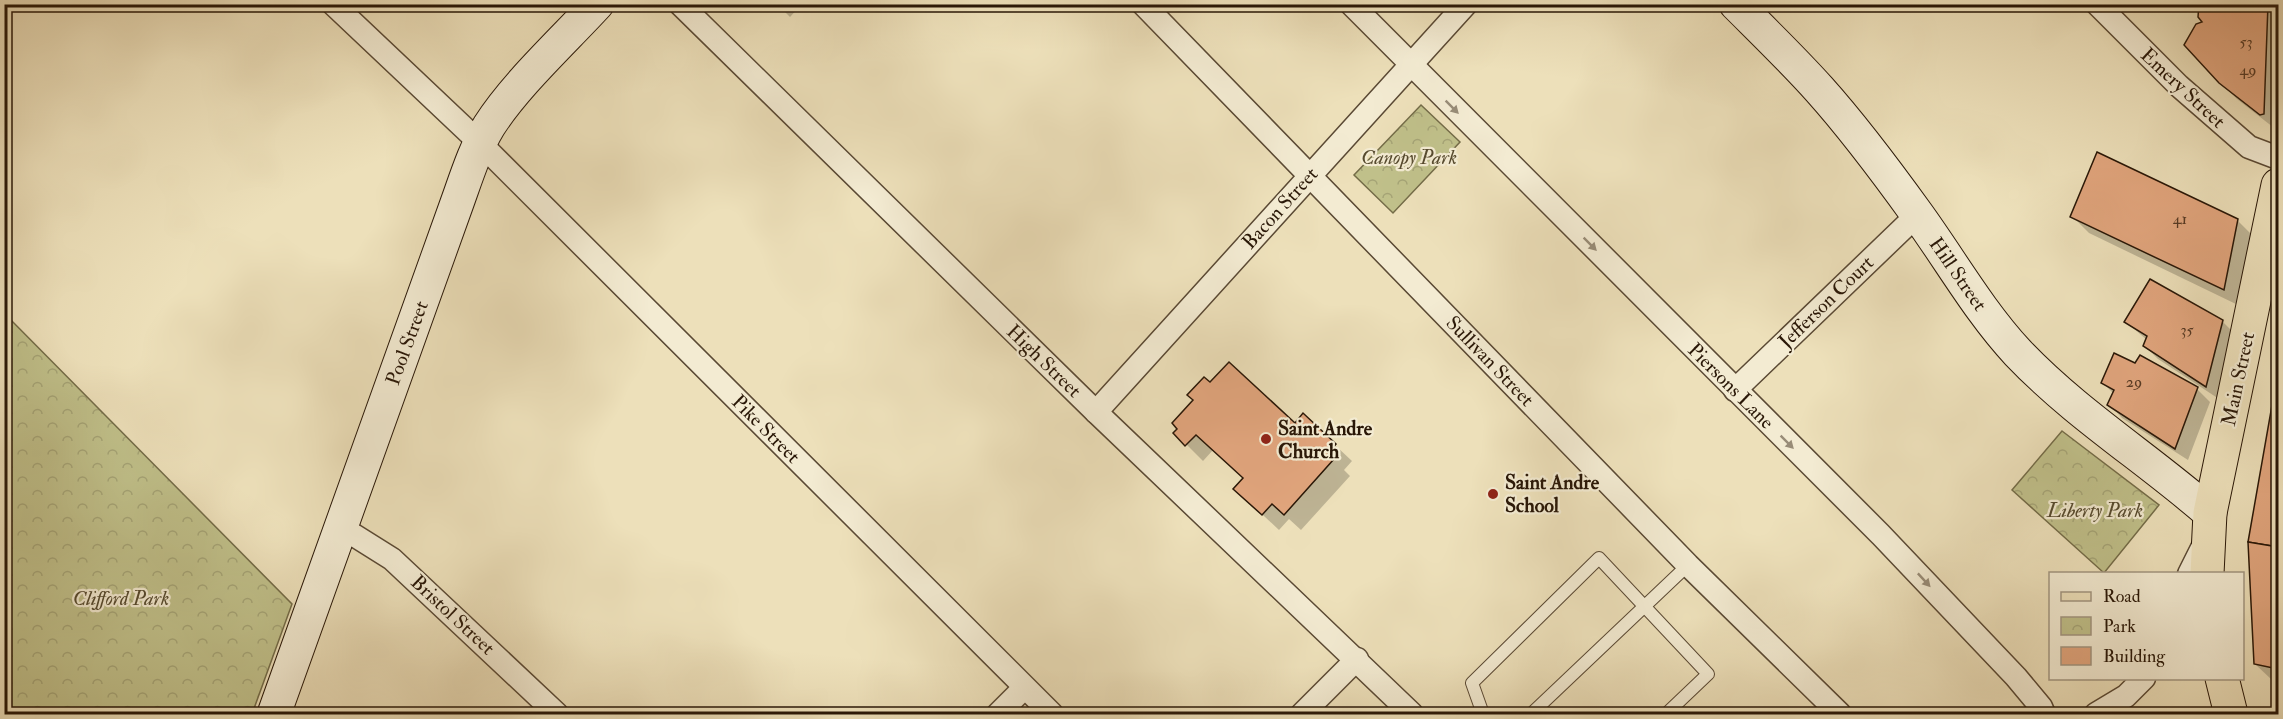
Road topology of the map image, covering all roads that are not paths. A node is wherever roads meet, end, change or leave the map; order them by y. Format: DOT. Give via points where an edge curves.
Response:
graph roads {
  1 [pos="333,4"];
  2 [pos="597,4"];
  3 [pos="680,4"];
  4 [pos="1143,4"];
  5 [pos="1351,4"];
  6 [pos="1466,4"];
  7 [pos="1736,4"];
  8 [pos="2097,4"];
  9 [pos="1410,65"];
  10 [pos="480,143"];
  11 [pos="2278,158"];
  12 [pos="1310,175"];
  13 [pos="2278,185"];
  14 [pos="1917,215"];
  15 [pos="1735,390"];
  16 [pos="1096,412"];
  17 [pos="2209,524"];
  18 [pos="341,527"];
  19 [pos="1688,565"];
  20 [pos="2189,572"];
  21 [pos="2207,572"];
  22 [pos="1644,606"];
  23 [pos="1357,659"];
  24 [pos="2142,680"];
  25 [pos="2222,680"];
  26 [pos="1024,687"];
  27 [pos="274,714"];
  28 [pos="557,714"];
  29 [pos="998,714"];
  30 [pos="1052,714"];
  31 [pos="1302,714"];
  32 [pos="1412,714"];
  33 [pos="1483,714"];
  34 [pos="1531,714"];
  35 [pos="1666,714"];
  36 [pos="1840,714"];
  37 [pos="2044,714"];
  38 [pos="2096,714"];
  39 [pos="2231,714"];
  1 -- 10 [label="street, Pike Street"];
  2 -- 10 [label="main road, Pool Street" via="518,89"];
  3 -- 16 [label="street, High Street"];
  4 -- 12 [label="street, Sullivan Street"];
  5 -- 9 [label="street, Piersons Lane"];
  6 -- 9 [label="street, Bacon Street"];
  7 -- 14 [label="main road, Hill Street" via="1835,107"];
  8 -- 11 [label="street, Emery Street" via="2179,86 2249,147"];
  9 -- 12 [label="street, Bacon Street"];
  9 -- 15 [label="street, Piersons Lane, one-way"];
  10 -- 18 [label="main road, Pool Street"];
  10 -- 26 [label="street, Pike Street"];
  12 -- 16 [label="street, Bacon Street"];
  12 -- 19 [label="street, Sullivan Street"];
  13 -- 17 [label="main road, Main Street"];
  14 -- 15 [label="street, Jefferson Court"];
  14 -- 17 [label="main road, Hill Street" via="1976,301 2018,352 2121,444 2169,479"];
  15 -- 37 [label="street, Piersons Lane, one-way" via="1905,560 2016,677"];
  16 -- 23 [label="street, High Street"];
  17 -- 20 [label="street"];
  17 -- 21 [label="main road, Main Street"];
  18 -- 27 [label="main road, Pool Street"];
  18 -- 28 [label="street, Bristol Street" via="392,559"];
  19 -- 22 [label="lane"];
  19 -- 36 [label="street, Sullivan Street"];
  22 -- 33 [label="lane" via="1599,558 1472,683"];
  22 -- 34 [label="lane"];
  22 -- 35 [label="lane" via="1708,674"];
  23 -- 31 [label="street"];
  23 -- 32 [label="street, High Street"];
  24 -- 38 [label="street" via="2126,696"];
  25 -- 39 [label="main road"];
  26 -- 29 [label="street"];
  26 -- 30 [label="street, Pike Street"];
}
